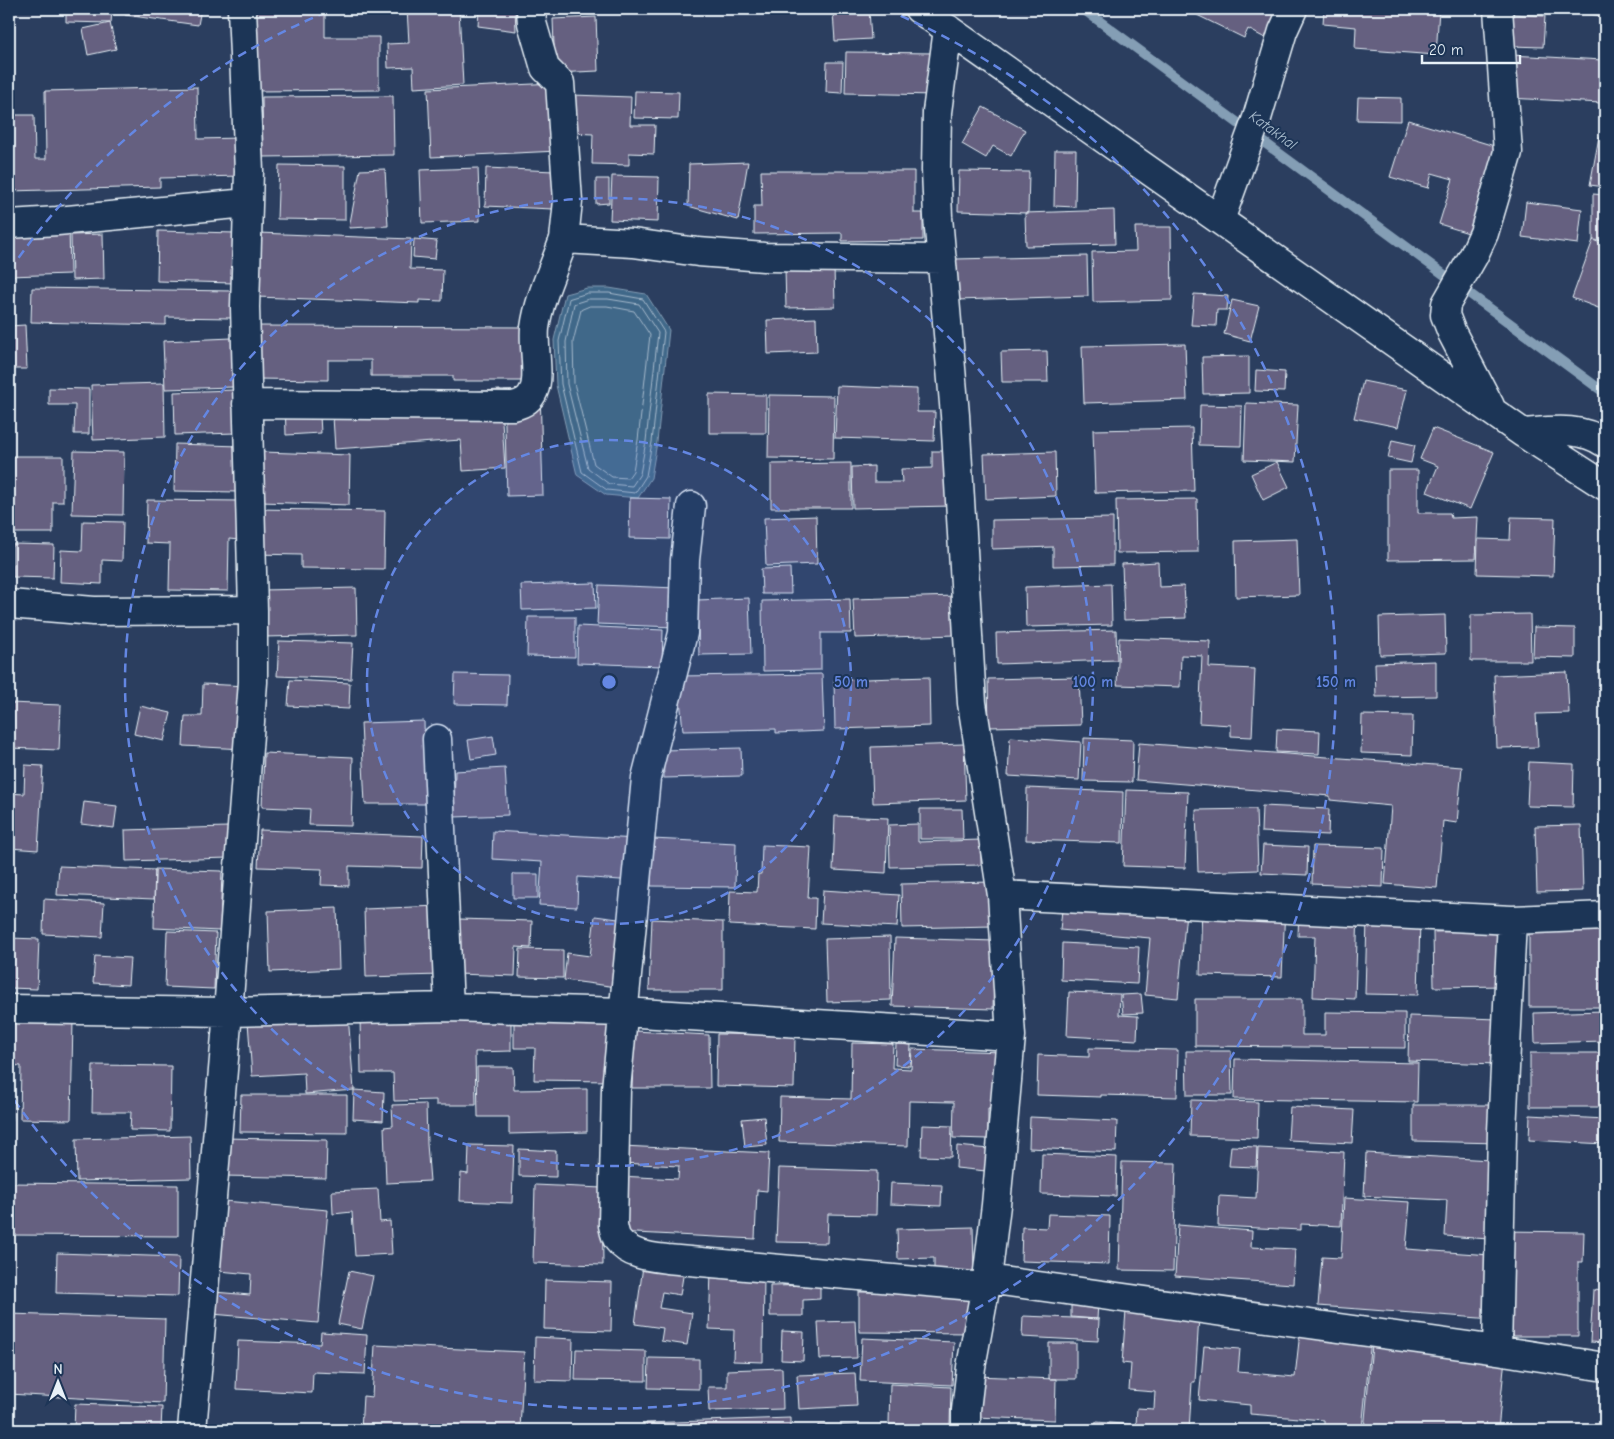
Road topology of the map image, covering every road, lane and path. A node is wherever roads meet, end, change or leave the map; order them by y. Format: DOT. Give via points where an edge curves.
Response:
graph roads {
  1 [pos="242,9"];
  2 [pos="531,9"];
  3 [pos="919,9"];
  4 [pos="1293,9"];
  5 [pos="1498,9"];
  6 [pos="948,29"];
  7 [pos="247,203"];
  8 [pos="1220,220"];
  9 [pos="9,224"];
  10 [pos="564,239"];
  11 [pos="942,259"];
  12 [pos="247,404"];
  13 [pos="1494,412"];
  14 [pos="1523,433"];
  15 [pos="1603,434"];
  16 [pos="1605,486"];
  17 [pos="691,506"];
  18 [pos="9,604"];
  19 [pos="253,610"];
  20 [pos="437,739"];
  21 [pos="1002,895"];
  22 [pos="1605,916"];
  23 [pos="1512,920"];
  24 [pos="449,1007"];
  25 [pos="9,1009"];
  26 [pos="228,1012"];
  27 [pos="623,1012"];
  28 [pos="1011,1036"];
  29 [pos="985,1283"];
  30 [pos="1497,1350"];
  31 [pos="1605,1367"];
  32 [pos="192,1430"];
  33 [pos="966,1430"];
  1 -- 7 [label="street" via="249,171"];
  2 -- 10 [label="street" via="545,68 560,83 568,201"];
  3 -- 6 [label="street"];
  4 -- 8 [label="street"];
  5 -- 13 [label="street" via="1508,152 1484,233 1446,304 1445,315"];
  6 -- 8 [label="street"];
  6 -- 11 [label="street" via="937,112 936,170"];
  7 -- 9 [label="street"];
  7 -- 12 [label="street"];
  8 -- 13 [label="street"];
  10 -- 11 [label="street" via="764,257"];
  10 -- 12 [label="street" via="538,311 534,347 536,382 534,391 523,404"];
  11 -- 21 [label="street" via="972,702"];
  12 -- 19 [label="street"];
  13 -- 14 [label="street"];
  14 -- 15 [label="street" via="1562,430"];
  14 -- 16 [label="street"];
  17 -- 27 [label="street" via="685,560 683,633 646,778"];
  18 -- 19 [label="street" via="94,611"];
  19 -- 26 [label="street" via="253,682"];
  20 -- 24 [label="street"];
  21 -- 23 [label="street"];
  21 -- 28 [label="street"];
  22 -- 23 [label="street"];
  23 -- 30 [label="street" via="1502,1132"];
  24 -- 26 [label="street"];
  24 -- 27 [label="street"];
  25 -- 26 [label="street"];
  26 -- 32 [label="street"];
  27 -- 28 [label="street"];
  27 -- 29 [label="street" via="616,1089 613,1225 616,1239 622,1244 641,1255 667,1260"];
  28 -- 29 [label="street" via="996,1205"];
  29 -- 30 [label="street"];
  29 -- 33 [label="street" via="971,1367"];
  30 -- 31 [label="street"];
}
